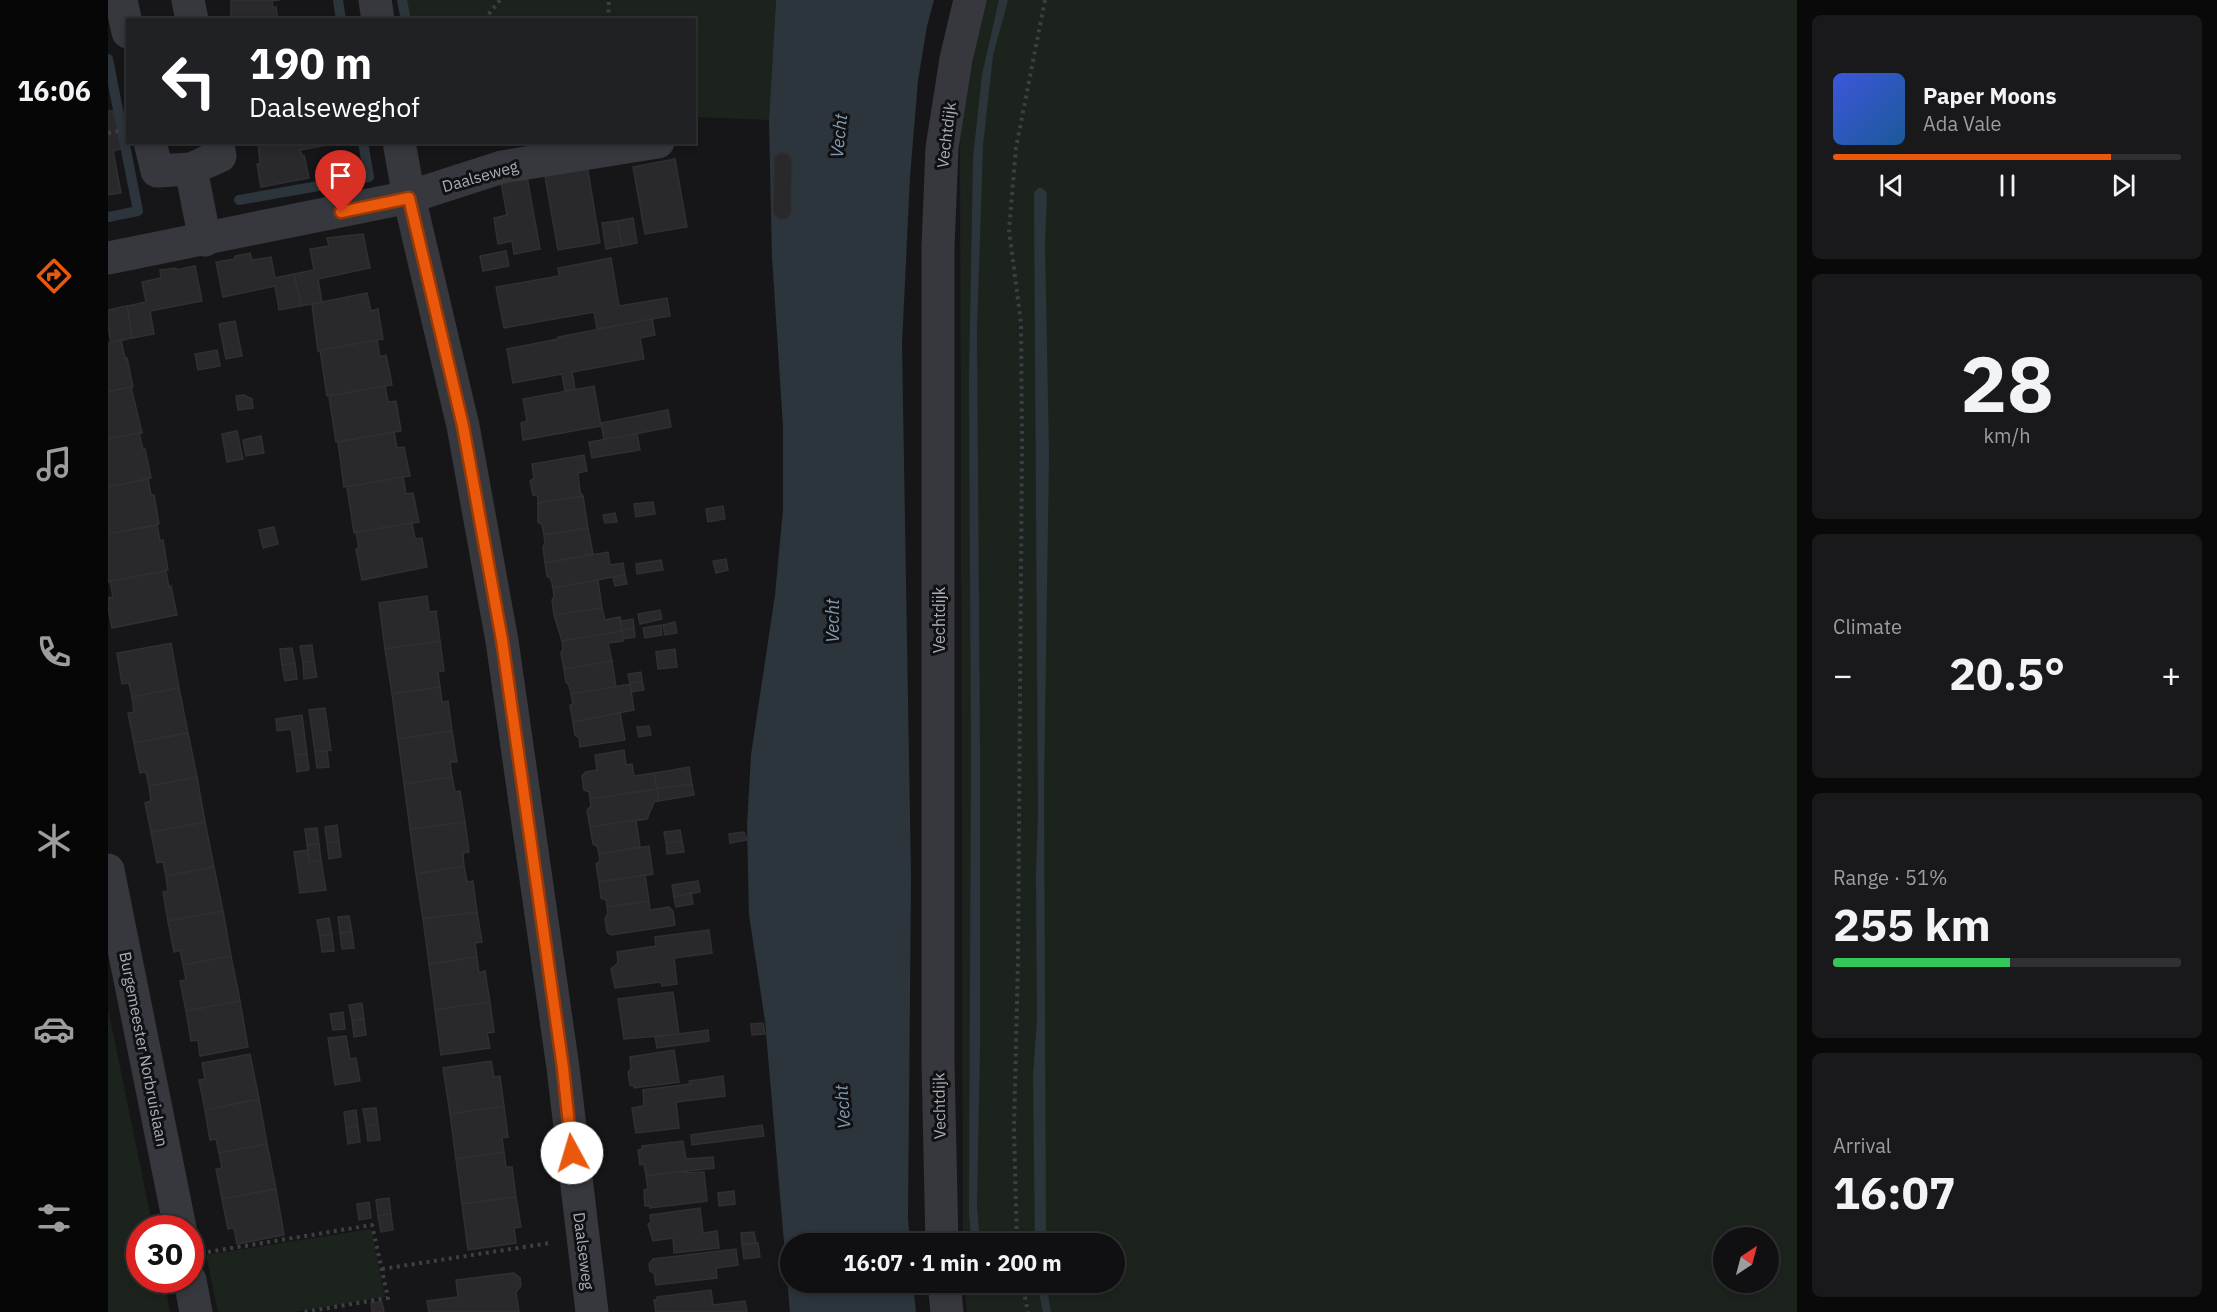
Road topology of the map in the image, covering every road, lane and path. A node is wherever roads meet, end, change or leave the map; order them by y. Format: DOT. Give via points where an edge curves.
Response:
graph roads {
  1 [pos="121,0"];
  2 [pos="188,0"];
  3 [pos="375,0"];
  4 [pos="500,0"];
  5 [pos="609,0"];
  6 [pos="970,0"];
  7 [pos="1045,0"];
  8 [pos="192,18"];
  9 [pos="378,18"];
  10 [pos="486,18"];
  11 [pos="608,18"];
  12 [pos="126,23"];
  13 [pos="150,144"];
  14 [pos="217,144"];
  15 [pos="399,144"];
  16 [pos="646,144"];
  17 [pos="191,169"];
  18 [pos="409,198"];
  19 [pos="205,240"];
  20 [pos="108,258"];
  21 [pos="108,870"];
  22 [pos="177,1215"];
  23 [pos="942,1233"];
  24 [pos="1017,1233"];
  25 [pos="582,1239"];
  26 [pos="204,1264"];
  27 [pos="382,1269"];
  28 [pos="196,1293"];
  29 [pos="945,1293"];
  30 [pos="1024,1293"];
  31 [pos="196,1312"];
  32 [pos="304,1312"];
  33 [pos="592,1312"];
  34 [pos="947,1312"];
  35 [pos="1028,1312"];
  1 -- 12 [label="street"];
  2 -- 8 [label="street"];
  3 -- 9 [label="street"];
  4 -- 10 [label="path"];
  5 -- 11 [label="path"];
  6 -- 23 [label="street, Vechtdijk" via="942,148 938,247 938,1063"];
  7 -- 24 [label="path" via="1016,148 1009,230 1021,323 1022,444 1014,1130"];
  13 -- 17 [label="street" via="157,171"];
  14 -- 17 [label="street" via="220,156"];
  15 -- 18 [label="street, Daalseweg"];
  16 -- 18 [label="street, Daalseweg" via="502,167"];
  17 -- 19 [label="street"];
  18 -- 19 [label="street"];
  18 -- 25 [label="street, Daalseweg" via="463,426 502,640 563,1068"];
  19 -- 20 [label="street"];
  21 -- 22 [label="street, Burgemeester Norbruislaan"];
  25 -- 27 [label="path"];
  25 -- 33 [label="street, Daalseweg"];
  26 -- 27 [label="path" via="372,1225"];
  27 -- 32 [label="path" via="388,1298"];
  28 -- 31 [label="street"];
  29 -- 34 [label="street"];
  30 -- 35 [label="path"];
}
